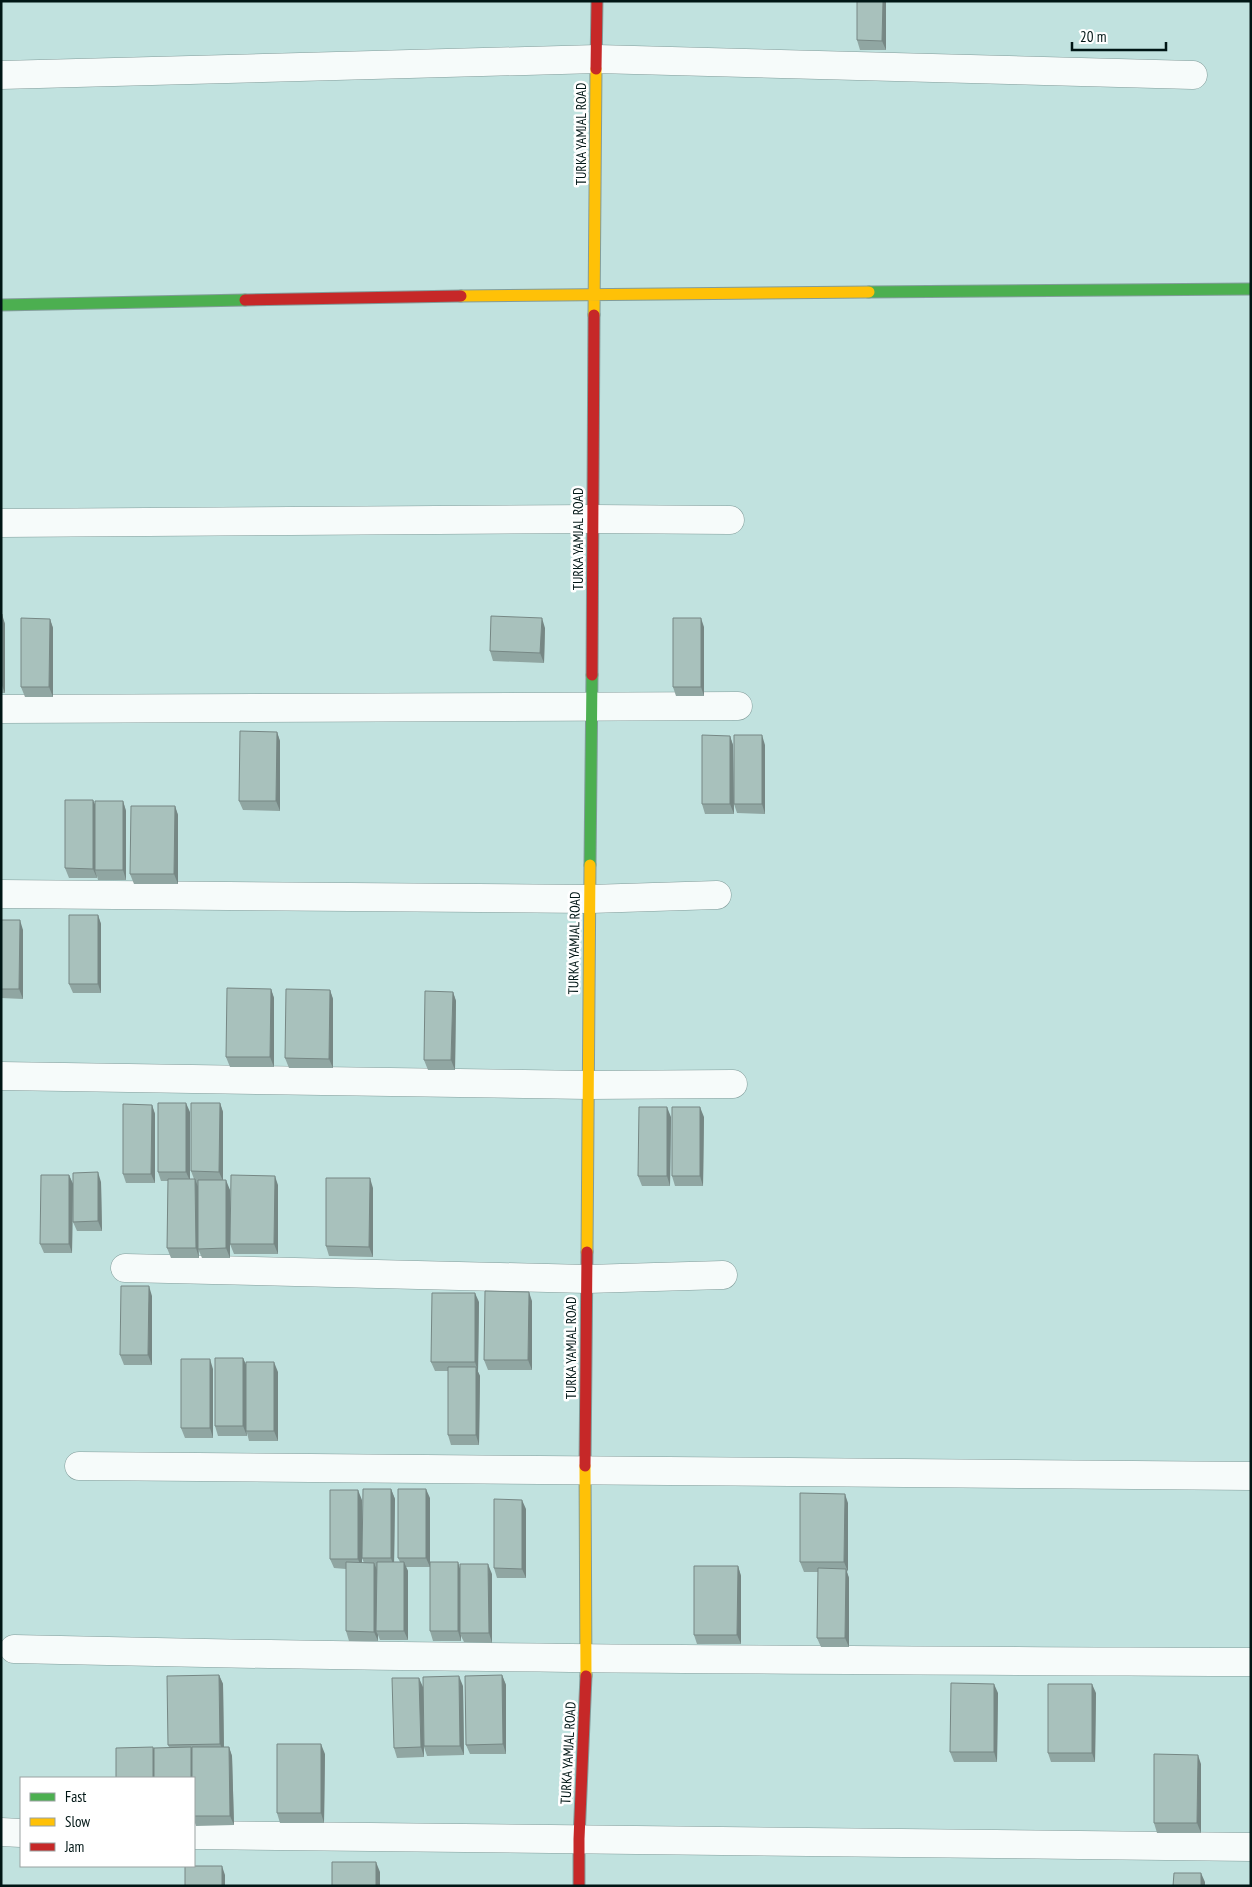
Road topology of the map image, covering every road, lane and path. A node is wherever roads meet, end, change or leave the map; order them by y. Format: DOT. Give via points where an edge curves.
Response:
graph roads {
  1 [pos="597,1"];
  2 [pos="597,59"];
  3 [pos="1,74"];
  4 [pos="1192,75"];
  5 [pos="1251,289"];
  6 [pos="595,294"];
  7 [pos="1,305"];
  8 [pos="593,519"];
  9 [pos="730,520"];
  10 [pos="1,523"];
  11 [pos="738,706"];
  12 [pos="592,708"];
  13 [pos="1,709"];
  14 [pos="1,894"];
  15 [pos="717,895"];
  16 [pos="590,899"];
  17 [pos="1,1076"];
  18 [pos="733,1084"];
  19 [pos="588,1085"];
  20 [pos="125,1268"];
  21 [pos="723,1275"];
  22 [pos="587,1279"];
  23 [pos="79,1466"];
  24 [pos="585,1471"];
  25 [pos="1251,1476"];
  26 [pos="14,1649"];
  27 [pos="587,1659"];
  28 [pos="1251,1662"];
  29 [pos="1,1832"];
  30 [pos="20,1833"];
  31 [pos="195,1835"];
  32 [pos="578,1839"];
  33 [pos="1251,1847"];
  34 [pos="578,1886"];
  1 -- 2 [label="street, TURKA YAMJAL ROAD"];
  2 -- 3 [label="street"];
  2 -- 4 [label="street"];
  2 -- 6 [label="street, TURKA YAMJAL ROAD"];
  5 -- 6 [label="street"];
  6 -- 7 [label="street"];
  6 -- 8 [label="street, TURKA YAMJAL ROAD"];
  8 -- 9 [label="street"];
  8 -- 10 [label="street"];
  8 -- 12 [label="street, TURKA YAMJAL ROAD"];
  11 -- 12 [label="street"];
  12 -- 13 [label="street"];
  12 -- 16 [label="street, TURKA YAMJAL ROAD"];
  14 -- 16 [label="street"];
  15 -- 16 [label="street"];
  16 -- 19 [label="street, TURKA YAMJAL ROAD"];
  17 -- 19 [label="street"];
  18 -- 19 [label="street"];
  19 -- 22 [label="street, TURKA YAMJAL ROAD"];
  20 -- 22 [label="street"];
  21 -- 22 [label="street"];
  22 -- 24 [label="street, TURKA YAMJAL ROAD"];
  23 -- 24 [label="street"];
  24 -- 25 [label="street"];
  24 -- 27 [label="street, TURKA YAMJAL ROAD"];
  26 -- 27 [label="street"];
  27 -- 28 [label="street"];
  27 -- 32 [label="street, TURKA YAMJAL ROAD"];
  29 -- 30 [label="street"];
  31 -- 32 [label="street"];
  32 -- 33 [label="street"];
  32 -- 34 [label="street, TURKA YAMJAL ROAD"];
}
